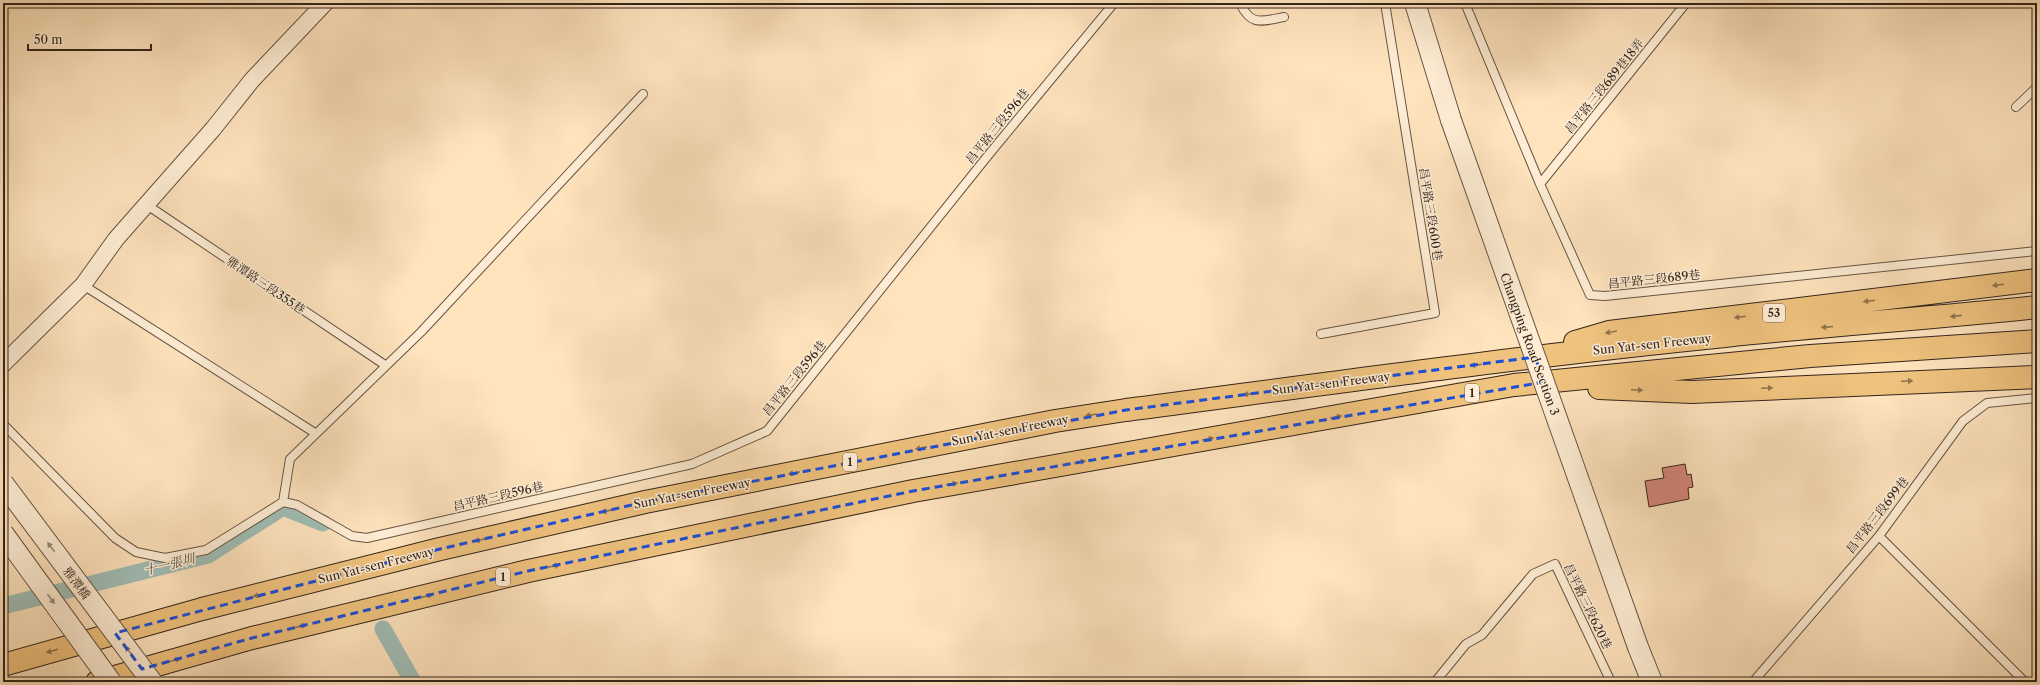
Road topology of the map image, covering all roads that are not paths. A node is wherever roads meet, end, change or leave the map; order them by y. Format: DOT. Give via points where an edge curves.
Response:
graph roads {
  1 [pos="325,3"];
  2 [pos="1114,3"];
  3 [pos="1240,3"];
  4 [pos="1385,3"];
  5 [pos="1415,3"];
  6 [pos="1465,3"];
  7 [pos="1686,3"];
  8 [pos="1284,17"];
  9 [pos="2037,87"];
  10 [pos="644,94"];
  11 [pos="2016,107"];
  12 [pos="1540,184"];
  13 [pos="147,205"];
  14 [pos="2037,252"];
  15 [pos="2037,280"];
  16 [pos="83,285"];
  17 [pos="2037,307"];
  18 [pos="1321,334"];
  19 [pos="2037,340"];
  20 [pos="1514,360"];
  21 [pos="3,364"];
  22 [pos="385,365"];
  23 [pos="2037,377"];
  24 [pos="1514,385"];
  25 [pos="2037,398"];
  26 [pos="3,424"];
  27 [pos="315,433"];
  28 [pos="3,483"];
  29 [pos="284,502"];
  30 [pos="3,533"];
  31 [pos="1879,536"];
  32 [pos="3,665"];
  33 [pos="98,682"];
  34 [pos="111,682"];
  35 [pos="152,682"];
  36 [pos="1435,682"];
  37 [pos="1611,682"];
  38 [pos="1652,682"];
  39 [pos="1753,682"];
  40 [pos="2025,682"];
  1 -- 13 [label="street" via="252,80"];
  2 -- 29 [label="lane, 昌平路三段596巷" via="767,431 692,464 367,538 352,536 297,504"];
  3 -- 8 [label="lane" via="1246,14 1259,22"];
  4 -- 18 [label="lane, 昌平路三段600巷" via="1436,313"];
  5 -- 38 [label="street, Changping Road Section 3, bridge" via="1451,120"];
  6 -- 12 [label="lane, 昌平路三段689巷"];
  7 -- 12 [label="lane, 昌平路三段689巷18弄"];
  9 -- 11 [label="lane"];
  10 -- 22 [label="lane" via="432,320"];
  12 -- 14 [label="lane, 昌平路三段689巷" via="1590,295 1605,296"];
  13 -- 16 [label="street" via="116,239"];
  13 -- 22 [label="lane, 雅潭路三段355巷"];
  15 -- 20 [label="highway, 53, one-way" via="1609,332"];
  16 -- 21 [label="street"];
  16 -- 27 [label="lane"];
  17 -- 20 [label="highway, Sun Yat-sen Freeway / 1, one-way" via="1727,336"];
  19 -- 24 [label="highway, 1" via="1810,356"];
  20 -- 32 [label="highway, Sun Yat-sen Freeway / 1, one-way" via="1056,421 653,501 440,549 202,609"];
  22 -- 27 [label="lane"];
  24 -- 23 [label="highway, one-way" via="1692,392"];
  33 -- 24 [label="highway, 1, one-way" via="252,638 528,571 913,491"];
  25 -- 31 [label="lane, 昌平路三段699巷" via="1987,402 1963,420"];
  26 -- 29 [label="lane" via="115,538 136,552 166,558 206,550"];
  27 -- 29 [label="lane" via="290,459"];
  35 -- 28 [label="street, 雅潭橋, one-way, bridge"];
  30 -- 34 [label="street, one-way, bridge"];
  31 -- 39 [label="lane, 昌平路三段699巷"];
  31 -- 40 [label="lane"];
  36 -- 37 [label="lane, 昌平路三段620巷" via="1466,644 1482,635 1533,574 1555,564"];
}
